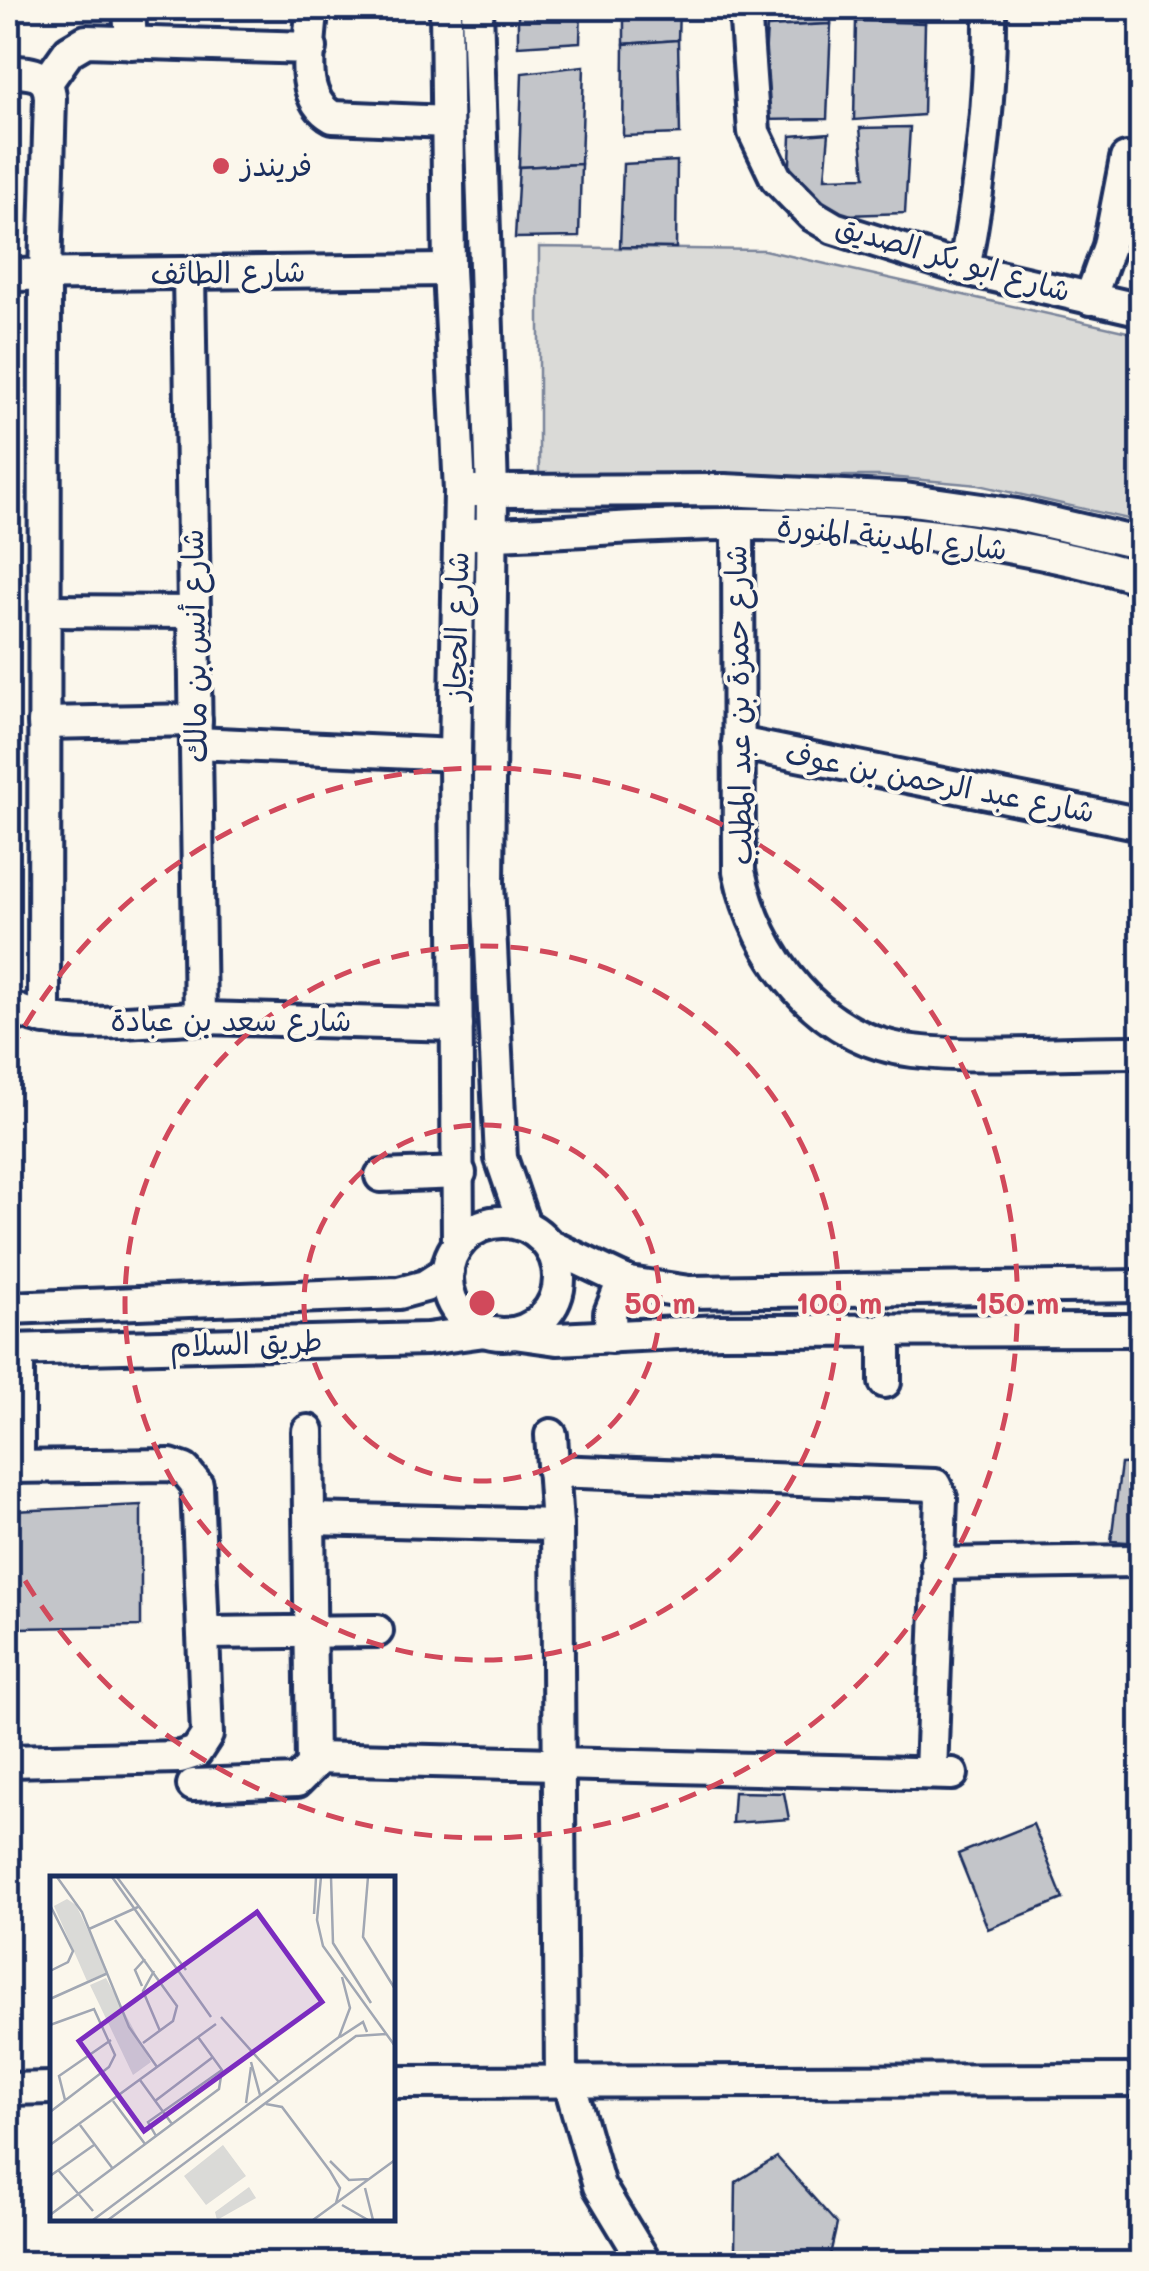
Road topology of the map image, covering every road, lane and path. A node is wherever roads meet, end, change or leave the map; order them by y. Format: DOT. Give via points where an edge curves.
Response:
graph roads {
  1 [pos="129,8"];
  2 [pos="312,8"];
  3 [pos="446,8"];
  4 [pos="477,8"];
  5 [pos="746,8"];
  6 [pos="990,8"];
  7 [pos="130,43"];
  8 [pos="311,48"];
  9 [pos="8,72"];
  10 [pos="48,82"];
  11 [pos="447,122"];
  12 [pos="1126,159"];
  13 [pos="964,269"];
  14 [pos="449,270"];
  15 [pos="45,274"];
  16 [pos="189,274"];
  17 [pos="8,275"];
  18 [pos="1090,299"];
  19 [pos="1142,310"];
  20 [pos="460,490"];
  21 [pos="492,492"];
  22 [pos="738,524"];
  23 [pos="459,534"];
  24 [pos="491,534"];
  25 [pos="1142,544"];
  26 [pos="1142,578"];
  27 [pos="45,611"];
  28 [pos="194,612"];
  29 [pos="44,723"];
  30 [pos="196,732"];
  31 [pos="738,743"];
  32 [pos="456,755"];
  33 [pos="1142,824"];
  34 [pos="8,1006"];
  35 [pos="200,1018"];
  36 [pos="44,1019"];
  37 [pos="457,1024"];
  38 [pos="1142,1052"];
  39 [pos="460,1172"];
  40 [pos="381,1176"];
  41 [pos="524,1225"];
  42 [pos="549,1245"];
  43 [pos="453,1258"];
  44 [pos="622,1280"];
  45 [pos="1142,1286"];
  46 [pos="8,1308"];
  47 [pos="885,1328"];
  48 [pos="1142,1330"];
  49 [pos="500,1332"];
  50 [pos="611,1337"];
  51 [pos="13,1350"];
  52 [pos="885,1382"];
  53 [pos="308,1431"];
  54 [pos="551,1434"];
  55 [pos="13,1467"];
  56 [pos="553,1472"];
  57 [pos="311,1519"];
  58 [pos="557,1525"];
  59 [pos="1134,1561"];
  60 [pos="937,1564"];
  61 [pos="377,1631"];
  62 [pos="312,1632"];
  63 [pos="202,1633"];
  64 [pos="312,1758"];
  65 [pos="8,1760"];
  66 [pos="556,1761"];
  67 [pos="193,1785"];
  68 [pos="564,2078"];
  69 [pos="1142,2080"];
  70 [pos="395,2082"];
  71 [pos="50,2088"];
  72 [pos="8,2089"];
  73 [pos="646,2264"];
  1 -- 7 [label="street"];
  2 -- 8 [label="street"];
  3 -- 11 [label="street, شارع الحجاز"];
  4 -- 21 [label="street, شارع الحجاز"];
  5 -- 13 [label="street, شارع ابو بكر الصديق" via="754,132 792,198 834,228"];
  6 -- 13 [label="street" via="986,143"];
  7 -- 8 [label="street"];
  7 -- 10 [label="street" via="86,42 69,51"];
  8 -- 11 [label="street" via="310,87 322,111"];
  9 -- 10 [label="street" via="30,72"];
  10 -- 15 [label="street"];
  11 -- 14 [label="street, شارع الحجاز"];
  12 -- 18 [label="street" via="1109,246"];
  13 -- 18 [label="street, شارع ابو بكر الصديق"];
  14 -- 16 [label="street, شارع الطائف"];
  14 -- 20 [label="street, شارع الحجاز"];
  15 -- 16 [label="street, شارع الطائف"];
  15 -- 17 [label="street, شارع الطائف"];
  15 -- 27 [label="street"];
  16 -- 28 [label="street, شارع أنس بن مالك"];
  18 -- 19 [label="street, شارع ابو بكر الصديق"];
  20 -- 21 [label="street, شارع المدينة المنورة"];
  20 -- 23 [label="street, شارع الحجاز"];
  21 -- 24 [label="street, شارع الحجاز"];
  21 -- 25 [label="street, شارع المدينة المنورة" via="724,490 905,499"];
  22 -- 24 [label="street, شارع المدينة المنورة"];
  22 -- 26 [label="street, شارع المدينة المنورة" via="967,542"];
  22 -- 31 [label="street, شارع حمزة بن عبد المطلب"];
  23 -- 24 [label="street, شارع المدينة المنورة"];
  23 -- 32 [label="street, شارع الحجاز"];
  24 -- 41 [label="street, شارع الحجاز" via="488,883 499,1134 508,1186"];
  27 -- 28 [label="street"];
  27 -- 29 [label="street"];
  28 -- 30 [label="street, شارع أنس بن مالك"];
  29 -- 30 [label="street"];
  29 -- 36 [label="street"];
  30 -- 32 [label="street"];
  30 -- 35 [label="street, شارع أنس بن مالك"];
  31 -- 33 [label="street, شارع عبد الرحمن بن عوف"];
  31 -- 38 [label="street, شارع حمزة بن عبد المطلب" via="739,872 746,904 775,964 821,1012 912,1051"];
  32 -- 37 [label="street, شارع الحجاز"];
  34 -- 36 [label="street, شارع سعد بن عبادة"];
  35 -- 36 [label="street, شارع سعد بن عبادة"];
  35 -- 37 [label="street, شارع سعد بن عبادة"];
  37 -- 39 [label="street, شارع الحجاز"];
  39 -- 40 [label="street"];
  39 -- 43 [label="street, شارع الحجاز"];
  41 -- 42 [label="street"];
  41 -- 43 [label="street" via="482,1226"];
  42 -- 44 [label="street"];
  42 -- 49 [label="street" via="558,1290 542,1318"];
  43 -- 46 [label="street, طريق السلام" via="425,1286 399,1293"];
  43 -- 49 [label="street" via="448,1286 460,1314"];
  44 -- 45 [label="street" via="689,1292"];
  44 -- 50 [label="street" via="612,1302"];
  47 -- 48 [label="street, طريق السلام"];
  47 -- 50 [label="street, طريق السلام"];
  47 -- 52 [label="street"];
  49 -- 50 [label="street, طريق السلام" via="557,1340"];
  49 -- 51 [label="street, طريق السلام"];
  51 -- 55 [label="street"];
  53 -- 57 [label="street"];
  54 -- 56 [label="street"];
  55 -- 63 [label="street" via="170,1464 185,1470 197,1484"];
  56 -- 58 [label="street"];
  56 -- 60 [label="street" via="931,1482 940,1493"];
  57 -- 58 [label="street"];
  57 -- 62 [label="street"];
  58 -- 66 [label="street"];
  59 -- 60 [label="street"];
  60 -- 66 [label="street" via="942,1774"];
  61 -- 62 [label="street"];
  62 -- 63 [label="street"];
  62 -- 64 [label="street"];
  63 -- 65 [label="street" via="207,1735 196,1752"];
  64 -- 66 [label="street"];
  64 -- 67 [label="street" via="297,1782"];
  66 -- 68 [label="street"];
  68 -- 69 [label="street"];
  68 -- 70 [label="street"];
  68 -- 73 [label="street" via="600,2186"];
  71 -- 72 [label="street"];
}
